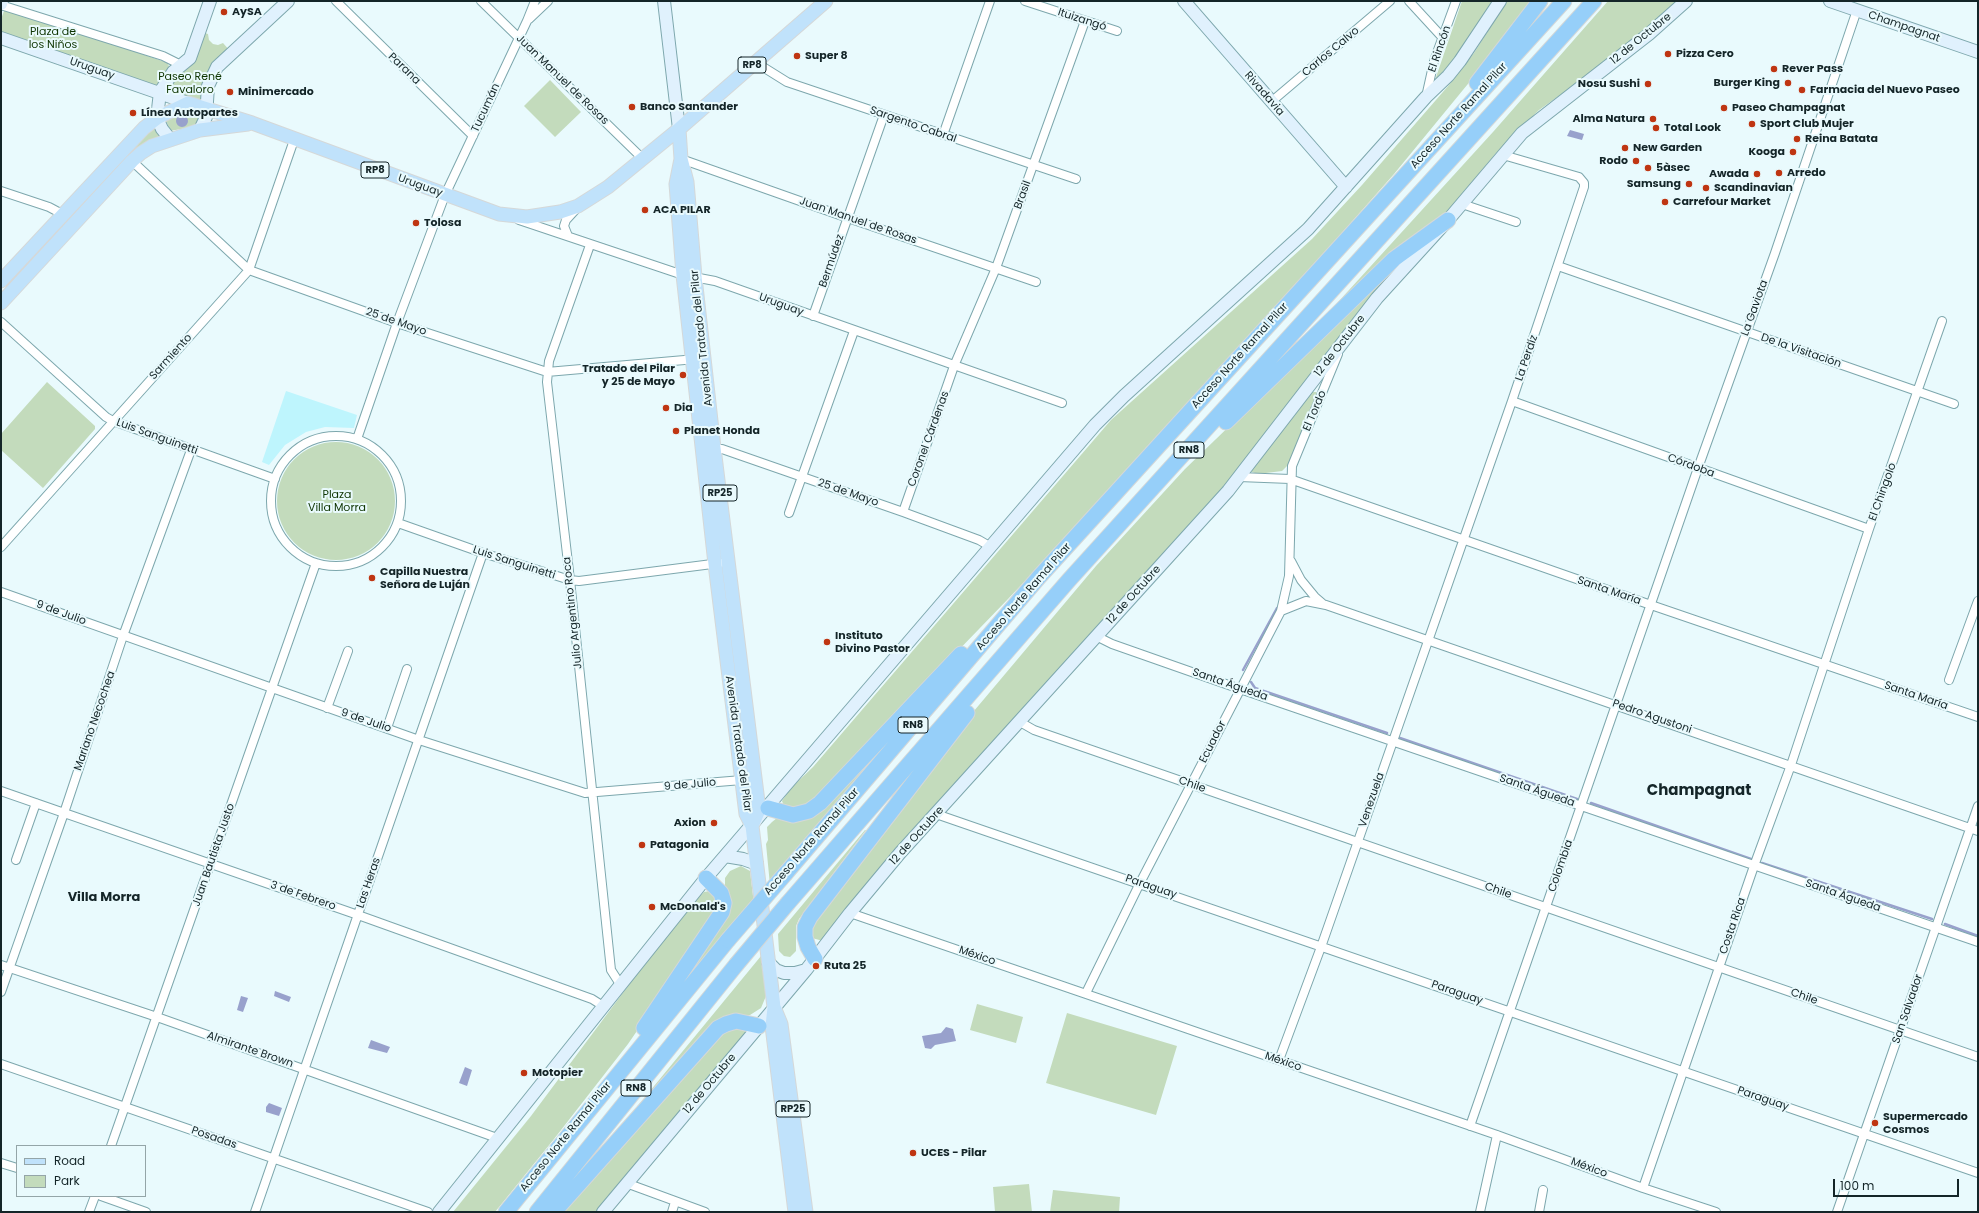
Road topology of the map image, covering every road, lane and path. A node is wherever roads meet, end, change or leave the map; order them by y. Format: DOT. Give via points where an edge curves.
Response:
graph roads {
  1 [pos="2,1"];
  2 [pos="210,1"];
  3 [pos="288,1"];
  4 [pos="336,1"];
  5 [pos="481,1"];
  6 [pos="535,1"];
  7 [pos="548,1"];
  8 [pos="664,1"];
  9 [pos="826,1"];
  10 [pos="990,1"];
  11 [pos="1025,1"];
  12 [pos="1184,1"];
  13 [pos="1390,1"];
  14 [pos="1409,1"];
  15 [pos="1456,1"];
  16 [pos="1500,1"];
  17 [pos="1540,1"];
  18 [pos="1564,1"];
  19 [pos="1594,1"];
  20 [pos="1686,1"];
  21 [pos="1830,1"];
  22 [pos="1034,2"];
  23 [pos="1,4"];
  24 [pos="1858,10"];
  25 [pos="527,21"];
  26 [pos="1084,21"];
  27 [pos="1117,31"];
  28 [pos="1,38"];
  29 [pos="518,38"];
  30 [pos="1443,38"];
  31 [pos="1978,52"];
  32 [pos="755,62"];
  33 [pos="181,65"];
  34 [pos="160,92"];
  35 [pos="1426,97"];
  36 [pos="1271,102"];
  37 [pos="188,103"];
  38 [pos="206,109"];
  39 [pos="884,115"];
  40 [pos="157,118"];
  41 [pos="252,123"];
  42 [pos="678,129"];
  43 [pos="200,130"];
  44 [pos="943,135"];
  45 [pos="473,136"];
  46 [pos="170,139"];
  47 [pos="294,140"];
  48 [pos="1503,154"];
  49 [pos="643,159"];
  50 [pos="681,159"];
  51 [pos="132,160"];
  52 [pos="1415,165"];
  53 [pos="1034,166"];
  54 [pos="1076,179"];
  55 [pos="1346,187"];
  56 [pos="1,191"];
  57 [pos="445,196"];
  58 [pos="1462,204"];
  59 [pos="578,206"];
  60 [pos="499,214"];
  61 [pos="64,215"];
  62 [pos="848,218"];
  63 [pos="1448,220"];
  64 [pos="1516,222"];
  65 [pos="568,236"];
  66 [pos="590,244"];
  67 [pos="1558,266"];
  68 [pos="996,268"];
  69 [pos="249,270"];
  70 [pos="689,276"];
  71 [pos="1,281"];
  72 [pos="1036,282"];
  73 [pos="1,303"];
  74 [pos="813,316"];
  75 [pos="1942,321"];
  76 [pos="1,322"];
  77 [pos="397,323"];
  78 [pos="854,331"];
  79 [pos="1746,331"];
  80 [pos="1341,344"];
  81 [pos="699,359"];
  82 [pos="954,366"];
  83 [pos="547,372"];
  84 [pos="1310,385"];
  85 [pos="1919,391"];
  86 [pos="1322,394"];
  87 [pos="1512,402"];
  88 [pos="1062,403"];
  89 [pos="1954,404"];
  90 [pos="113,421"];
  91 [pos="357,439"];
  92 [pos="708,449"];
  93 [pos="191,450"];
  94 [pos="1172,468"];
  95 [pos="1698,468"];
  96 [pos="802,477"];
  97 [pos="1239,477"];
  98 [pos="275,479"];
  99 [pos="1290,479"];
  100 [pos="903,512"];
  101 [pos="790,513"];
  102 [pos="398,523"];
  103 [pos="1869,529"];
  104 [pos="1463,540"];
  105 [pos="1,547"];
  106 [pos="991,547"];
  107 [pos="483,554"];
  108 [pos="1290,559"];
  109 [pos="316,563"];
  110 [pos="728,563"];
  111 [pos="715,564"];
  112 [pos="1039,577"];
  113 [pos="570,580"];
  114 [pos="1069,580"];
  115 [pos="1306,586"];
  116 [pos="1287,591"];
  117 [pos="1,592"];
  118 [pos="1978,601"];
  119 [pos="1299,603"];
  120 [pos="1326,605"];
  121 [pos="1651,606"];
  122 [pos="1281,611"];
  123 [pos="123,636"];
  124 [pos="1096,636"];
  125 [pos="1427,640"];
  126 [pos="348,650"];
  127 [pos="1824,664"];
  128 [pos="407,669"];
  129 [pos="1949,680"];
  130 [pos="271,688"];
  131 [pos="1240,689"];
  132 [pos="1617,705"];
  133 [pos="327,708"];
  134 [pos="1978,717"];
  135 [pos="1020,722"];
  136 [pos="387,728"];
  137 [pos="419,740"];
  138 [pos="1392,741"];
  139 [pos="1791,765"];
  140 [pos="742,780"];
  141 [pos="1192,785"];
  142 [pos="1,791"];
  143 [pos="591,794"];
  144 [pos="36,803"];
  145 [pos="1581,806"];
  146 [pos="1978,806"];
  147 [pos="768,808"];
  148 [pos="64,813"];
  149 [pos="936,814"];
  150 [pos="752,826"];
  151 [pos="1974,829"];
  152 [pos="1358,842"];
  153 [pos="725,856"];
  154 [pos="16,860"];
  155 [pos="757,864"];
  156 [pos="211,865"];
  157 [pos="1754,866"];
  158 [pos="706,878"];
  159 [pos="1140,883"];
  160 [pos="1547,907"];
  161 [pos="850,913"];
  162 [pos="358,915"];
  163 [pos="1936,928"];
  164 [pos="1978,942"];
  165 [pos="1321,947"];
  166 [pos="768,962"];
  167 [pos="810,964"];
  168 [pos="1,965"];
  169 [pos="1718,967"];
  170 [pos="9,968"];
  171 [pos="620,984"];
  172 [pos="1,992"];
  173 [pos="1086,993"];
  174 [pos="603,1006"];
  175 [pos="774,1006"];
  176 [pos="1510,1012"];
  177 [pos="157,1017"];
  178 [pos="759,1026"];
  179 [pos="1901,1030"];
  180 [pos="1978,1057"];
  181 [pos="1278,1060"];
  182 [pos="1,1064"];
  183 [pos="304,1069"];
  184 [pos="1683,1072"];
  185 [pos="125,1106"];
  186 [pos="1470,1126"];
  187 [pos="1497,1134"];
  188 [pos="1864,1134"];
  189 [pos="497,1138"];
  190 [pos="564,1139"];
  191 [pos="111,1145"];
  192 [pos="273,1158"];
  193 [pos="1,1163"];
  194 [pos="16,1168"];
  195 [pos="1978,1173"];
  196 [pos="626,1183"];
  197 [pos="1643,1188"];
  198 [pos="1543,1190"];
  199 [pos="95,1197"];
  200 [pos="103,1197"];
  201 [pos="675,1202"];
  202 [pos="89,1212"];
  203 [pos="146,1212"];
  204 [pos="255,1212"];
  205 [pos="428,1212"];
  206 [pos="439,1212"];
  207 [pos="506,1212"];
  208 [pos="537,1212"];
  209 [pos="554,1212"];
  210 [pos="603,1212"];
  211 [pos="672,1212"];
  212 [pos="705,1212"];
  213 [pos="795,1212"];
  214 [pos="806,1212"];
  215 [pos="1480,1212"];
  216 [pos="1539,1212"];
  217 [pos="1716,1212"];
  218 [pos="1837,1212"];
  1 -- 23 [label="street"];
  2 -- 33 [label="street" via="190,58"];
  3 -- 38 [label="street" via="217,67 208,86"];
  4 -- 45 [label="street, Parana"];
  5 -- 29 [label="street, Juan Manuel de Rosas"];
  6 -- 25 [label="street, Tucumán"];
  7 -- 25 [label="street, Tucumán"];
  8 -- 42 [label="street, RP25"];
  9 -- 32 [label="main road, RP8"];
  10 -- 44 [label="street"];
  11 -- 22 [label="street, Ituizangó"];
  12 -- 36 [label="street, Rivadavia"];
  13 -- 36 [label="street, Carlos Calvo"];
  14 -- 30 [label="street"];
  15 -- 30 [label="street, El Rincón"];
  16 -- 35 [label="street" via="1460,61"];
  17 -- 52 [label="highway"];
  18 -- 52 [label="highway, Acceso Norte Ramal Pilar / RN8"];
  19 -- 94 [label="highway, Acceso Norte Ramal Pilar / RN8"];
  20 -- 48 [label="street, 12 de Octubre" via="1650,34 1522,133"];
  21 -- 24 [label="street, Champagnat"];
  22 -- 26 [label="street, Ituizangó"];
  23 -- 33 [label="street" via="163,56"];
  24 -- 31 [label="street, Champagnat"];
  24 -- 79 [label="street, La Gaviota"];
  25 -- 29 [label="street, Tucumán"];
  26 -- 27 [label="street, Ituizangó"];
  26 -- 53 [label="street, Brasil"];
  28 -- 34 [label="street, Uruguay"];
  29 -- 45 [label="street, Tucumán"];
  29 -- 49 [label="street, Juan Manuel de Rosas"];
  30 -- 35 [label="street, El Rincón" via="1434,61"];
  32 -- 39 [label="street, Sargento Cabral" via="787,82"];
  32 -- 42 [label="main road, RP8"];
  33 -- 34 [label="street" via="173,72"];
  34 -- 37 [label="street, Uruguay"];
  34 -- 40 [label="street"];
  35 -- 55 [label="street"];
  36 -- 55 [label="street, Rivadavia"];
  37 -- 38 [label="main road, RP8"];
  37 -- 40 [label="main road"];
  38 -- 41 [label="main road, RP8"];
  38 -- 43 [label="street" via="205,123"];
  39 -- 44 [label="street, Sargento Cabral"];
  39 -- 62 [label="street, Bermúdez"];
  40 -- 46 [label="street"];
  40 -- 61 [label="main road" via="144,128"];
  41 -- 43 [label="main road, RP8"];
  41 -- 47 [label="main road, Uruguay / RP8"];
  42 -- 49 [label="main road, RP8"];
  42 -- 50 [label="main road, Avenida Tratado del Pilar / RP25"];
  43 -- 46 [label="main road, RP8"];
  44 -- 53 [label="street, Sargento Cabral"];
  45 -- 57 [label="street, Tucumán"];
  46 -- 51 [label="main road, RP8" via="152,146"];
  47 -- 57 [label="main road, Uruguay / RP8"];
  47 -- 69 [label="street, Sarmiento"];
  48 -- 58 [label="street, 12 de Octubre"];
  48 -- 67 [label="street, La Perdíz" via="1582,180 1584,187"];
  49 -- 59 [label="main road, RP8" via="608,187"];
  50 -- 62 [label="street, Juan Manuel de Rosas"];
  50 -- 70 [label="main road, Avenida Tratado del Pilar / RP25" via="687,182"];
  51 -- 69 [label="street, 25 de Mayo"];
  51 -- 73 [label="main road, RP8"];
  52 -- 112 [label="highway, Acceso Norte Ramal Pilar / RN8"];
  53 -- 54 [label="street, Sargento Cabral"];
  53 -- 68 [label="street, Brasil"];
  55 -- 106 [label="street" via="1299,238 1110,410"];
  56 -- 61 [label="street" via="49,207"];
  57 -- 60 [label="main road, Uruguay / RP8"];
  57 -- 77 [label="street"];
  58 -- 63 [label="street, 12 de Octubre"];
  58 -- 64 [label="street"];
  59 -- 60 [label="main road, Uruguay / RP8" via="542,216"];
  59 -- 65 [label="street" via="566,220 564,226"];
  60 -- 65 [label="street, Uruguay"];
  61 -- 71 [label="main road"];
  62 -- 68 [label="street, Juan Manuel de Rosas"];
  62 -- 74 [label="street, Bermúdez"];
  63 -- 80 [label="street, 12 de Octubre" via="1377,298"];
  63 -- 94 [label="highway" via="1394,259 1224,424"];
  65 -- 66 [label="street, Uruguay"];
  66 -- 70 [label="street, Uruguay"];
  66 -- 83 [label="street, Julio Argentino Roca"];
  67 -- 79 [label="street, De la Visitación"];
  67 -- 87 [label="street, La Perdíz"];
  68 -- 72 [label="street, Juan Manuel de Rosas"];
  68 -- 82 [label="street, Brasil"];
  69 -- 77 [label="street, 25 de Mayo"];
  69 -- 90 [label="street, Sarmiento"];
  70 -- 74 [label="street, Uruguay" via="714,281"];
  70 -- 81 [label="main road, Avenida Tratado del Pilar / RP25"];
  74 -- 78 [label="street, Uruguay"];
  75 -- 85 [label="street, El Chingolo"];
  76 -- 90 [label="street, Luis Sanguinetti"];
  77 -- 83 [label="street, 25 de Mayo"];
  77 -- 91 [label="street"];
  78 -- 82 [label="street, Uruguay"];
  78 -- 96 [label="street"];
  79 -- 85 [label="street, De la Visitación"];
  79 -- 95 [label="street, La Gaviota"];
  80 -- 84 [label="street, 12 de Octubre"];
  80 -- 86 [label="street, El Tordo"];
  81 -- 83 [label="street, 25 de Mayo"];
  81 -- 92 [label="main road, Avenida Tratado del Pilar / RP25"];
  82 -- 88 [label="street, Uruguay"];
  82 -- 100 [label="street, Coronel Cárdenas"];
  83 -- 113 [label="street, Julio Argentino Roca"];
  84 -- 86 [label="street"];
  84 -- 97 [label="street, 12 de Octubre"];
  85 -- 89 [label="street, De la Visitación"];
  85 -- 103 [label="street, El Chingolo"];
  86 -- 99 [label="street, El Tordo" via="1292,466"];
  87 -- 95 [label="street, Córdoba"];
  87 -- 104 [label="street, La Perdíz"];
  90 -- 93 [label="street, Luis Sanguinetti"];
  90 -- 105 [label="street, Sarmiento"];
  91 -- 98 [label="street" via="330,436 312,440 296,449 283,462"];
  91 -- 102 [label="street" via="378,450 391,465 400,484 402,504"];
  92 -- 96 [label="street, 25 de Mayo" via="722,449"];
  92 -- 110 [label="main road, Avenida Tratado del Pilar / RP25"];
  92 -- 111 [label="main road, Avenida Tratado del Pilar / RP25"];
  93 -- 98 [label="street, Luis Sanguinetti"];
  93 -- 123 [label="street, Mariano Necochea"];
  94 -- 114 [label="highway, Acceso Norte Ramal Pilar / RN8"];
  95 -- 103 [label="street, Córdoba"];
  95 -- 121 [label="street, La Gaviota"];
  96 -- 100 [label="street, 25 de Mayo"];
  96 -- 101 [label="street"];
  97 -- 99 [label="street, Santa María"];
  97 -- 124 [label="street, 12 de Octubre"];
  98 -- 109 [label="street" via="271,503 274,520 281,536 292,549"];
  99 -- 104 [label="street, Santa María"];
  99 -- 108 [label="street, Ecuador"];
  100 -- 106 [label="street, 25 de Mayo" via="979,540"];
  102 -- 107 [label="street, Luis Sanguinetti"];
  102 -- 109 [label="street" via="381,548 361,561 344,566"];
  103 -- 127 [label="street, El Chingolo"];
  104 -- 121 [label="street, Santa María"];
  104 -- 125 [label="street, Venezuela"];
  106 -- 147 [label="street"];
  107 -- 113 [label="street, Luis Sanguinetti"];
  107 -- 137 [label="street, Las Heras"];
  108 -- 115 [label="street, Pedro Agustoni"];
  108 -- 116 [label="street, Ecuador"];
  109 -- 130 [label="street, Juan Bautista Justo"];
  110 -- 111 [label="street, Luis Sanguinetti"];
  110 -- 150 [label="main road, Avenida Tratado del Pilar / RP25" via="759,810"];
  111 -- 113 [label="street, Luis Sanguinetti"];
  111 -- 140 [label="main road, Avenida Tratado del Pilar / RP25"];
  112 -- 147 [label="highway" via="982,631 827,798 809,811 798,814 784,814"];
  112 -- 190 [label="highway, Acceso Norte Ramal Pilar / RN8, bridge" via="728,940"];
  113 -- 143 [label="street, Julio Argentino Roca"];
  114 -- 167 [label="highway" via="810,917 805,927 805,937"];
  114 -- 208 [label="highway, Acceso Norte Ramal Pilar / RN8, bridge" via="788,903"];
  115 -- 116 [label="street" via="1294,583"];
  115 -- 119 [label="street"];
  115 -- 120 [label="street, Pedro Agustoni"];
  116 -- 119 [label="street" via="1291,602"];
  116 -- 122 [label="street, Ecuador"];
  117 -- 123 [label="street, 9 de Julio"];
  118 -- 129 [label="street"];
  119 -- 120 [label="street, Pedro Agustoni" via="1306,601"];
  119 -- 122 [label="street"];
  120 -- 125 [label="street, Pedro Agustoni"];
  121 -- 127 [label="street, Santa María"];
  121 -- 132 [label="street, Colombia"];
  122 -- 131 [label="street, Ecuador"];
  123 -- 130 [label="street, 9 de Julio"];
  123 -- 148 [label="street, Mariano Necochea"];
  124 -- 131 [label="street, Santa Águeda"];
  124 -- 135 [label="street, 12 de Octubre"];
  125 -- 132 [label="street, Pedro Agustoni"];
  125 -- 138 [label="street, Venezuela"];
  126 -- 133 [label="street"];
  127 -- 134 [label="street, Santa María"];
  127 -- 139 [label="street, Costa Rica"];
  128 -- 136 [label="street"];
  130 -- 133 [label="street, 9 de Julio"];
  130 -- 156 [label="street, Juan Bautista Justo"];
  131 -- 138 [label="street, Santa Águeda"];
  131 -- 141 [label="street, Ecuador"];
  132 -- 139 [label="street, Pedro Agustoni"];
  132 -- 145 [label="street, Colombia"];
  133 -- 136 [label="street, 9 de Julio"];
  135 -- 141 [label="street, Chile" via="1034,730"];
  135 -- 149 [label="street, 12 de Octubre"];
  136 -- 137 [label="street, 9 de Julio"];
  137 -- 143 [label="street, 9 de Julio"];
  137 -- 162 [label="street, Las Heras"];
  138 -- 145 [label="street, Santa Águeda"];
  138 -- 152 [label="street, Venezuela"];
  139 -- 151 [label="street, Pedro Agustoni"];
  139 -- 157 [label="street, Costa Rica"];
  140 -- 143 [label="street, 9 de Julio"];
  140 -- 150 [label="main road, Avenida Tratado del Pilar / RP25" via="746,814"];
  141 -- 152 [label="street, Chile"];
  141 -- 159 [label="street, Ecuador"];
  142 -- 144 [label="street, 3 de Febrero"];
  143 -- 171 [label="street, Julio Argentino Roca" via="611,970"];
  144 -- 148 [label="street, 3 de Febrero"];
  144 -- 154 [label="street"];
  145 -- 157 [label="street, Santa Águeda"];
  145 -- 160 [label="street, Colombia"];
  146 -- 151 [label="street, San Salvador"];
  147 -- 150 [label="street"];
  148 -- 156 [label="street, 3 de Febrero"];
  148 -- 170 [label="street, Mariano Necochea"];
  149 -- 159 [label="street, Paraguay"];
  149 -- 161 [label="street, 12 de Octubre"];
  150 -- 153 [label="street"];
  150 -- 155 [label="main road, RP25"];
  151 -- 163 [label="street, San Salvador"];
  152 -- 160 [label="street, Chile"];
  152 -- 165 [label="street, Venezuela"];
  153 -- 155 [label="street"];
  153 -- 158 [label="street"];
  155 -- 166 [label="main road, RP25"];
  156 -- 162 [label="street, 3 de Febrero"];
  156 -- 177 [label="street, Juan Bautista Justo"];
  157 -- 163 [label="street, Santa Águeda"];
  157 -- 169 [label="street, Costa Rica"];
  158 -- 171 [label="street"];
  158 -- 190 [label="highway" via="722,896 724,903 720,915 644,1028"];
  159 -- 165 [label="street, Paraguay"];
  159 -- 173 [label="street, Ecuador"];
  160 -- 169 [label="street, Chile"];
  160 -- 176 [label="street, Colombia"];
  161 -- 167 [label="street, 12 de Octubre"];
  161 -- 173 [label="street, México"];
  162 -- 174 [label="street, 3 de Febrero" via="592,999"];
  162 -- 183 [label="street, Las Heras"];
  163 -- 164 [label="street, Santa Águeda"];
  163 -- 179 [label="street, San Salvador"];
  165 -- 176 [label="street, Paraguay"];
  165 -- 181 [label="street, Venezuela"];
  166 -- 167 [label="street" via="776,970 784,973 795,973"];
  166 -- 175 [label="main road, RP25"];
  167 -- 175 [label="street, 12 de Octubre"];
  168 -- 170 [label="street, Almirante Brown"];
  169 -- 179 [label="street, Chile"];
  169 -- 184 [label="street, Costa Rica"];
  170 -- 172 [label="street, Mariano Necochea"];
  170 -- 177 [label="street, Almirante Brown"];
  171 -- 174 [label="street"];
  173 -- 181 [label="street, México"];
  174 -- 189 [label="street"];
  175 -- 178 [label="street, 12 de Octubre"];
  175 -- 213 [label="main road, RP25" via="772,1026"];
  175 -- 214 [label="main road, RP25" via="781,1024"];
  176 -- 184 [label="street, Paraguay"];
  176 -- 186 [label="street, Colombia"];
  177 -- 183 [label="street, Almirante Brown"];
  177 -- 185 [label="street, Juan Bautista Justo"];
  178 -- 196 [label="street, 12 de Octubre"];
  178 -- 209 [label="highway" via="736,1021 718,1028"];
  179 -- 180 [label="street, Chile"];
  179 -- 188 [label="street, San Salvador"];
  181 -- 186 [label="street, México"];
  182 -- 185 [label="street, Posadas"];
  183 -- 189 [label="street, Almirante Brown"];
  183 -- 192 [label="street, Las Heras"];
  184 -- 188 [label="street, Paraguay"];
  184 -- 197 [label="street, Costa Rica"];
  185 -- 191 [label="street, Juan Bautista Justo"];
  185 -- 192 [label="street, Posadas"];
  186 -- 187 [label="street, México"];
  187 -- 197 [label="street, México"];
  187 -- 215 [label="street"];
  188 -- 195 [label="street, Paraguay"];
  188 -- 218 [label="street, San Salvador"];
  189 -- 206 [label="street"];
  190 -- 207 [label="highway, Acceso Norte Ramal Pilar / RN8"];
  192 -- 204 [label="street, Las Heras"];
  192 -- 205 [label="street, Posadas"];
  193 -- 194 [label="street"];
  196 -- 201 [label="street"];
  196 -- 210 [label="street, 12 de Octubre"];
  197 -- 217 [label="street, México"];
  198 -- 216 [label="street"];
  199 -- 202 [label="street"];
  200 -- 203 [label="street"];
  201 -- 211 [label="street"];
  201 -- 212 [label="street"];
}
